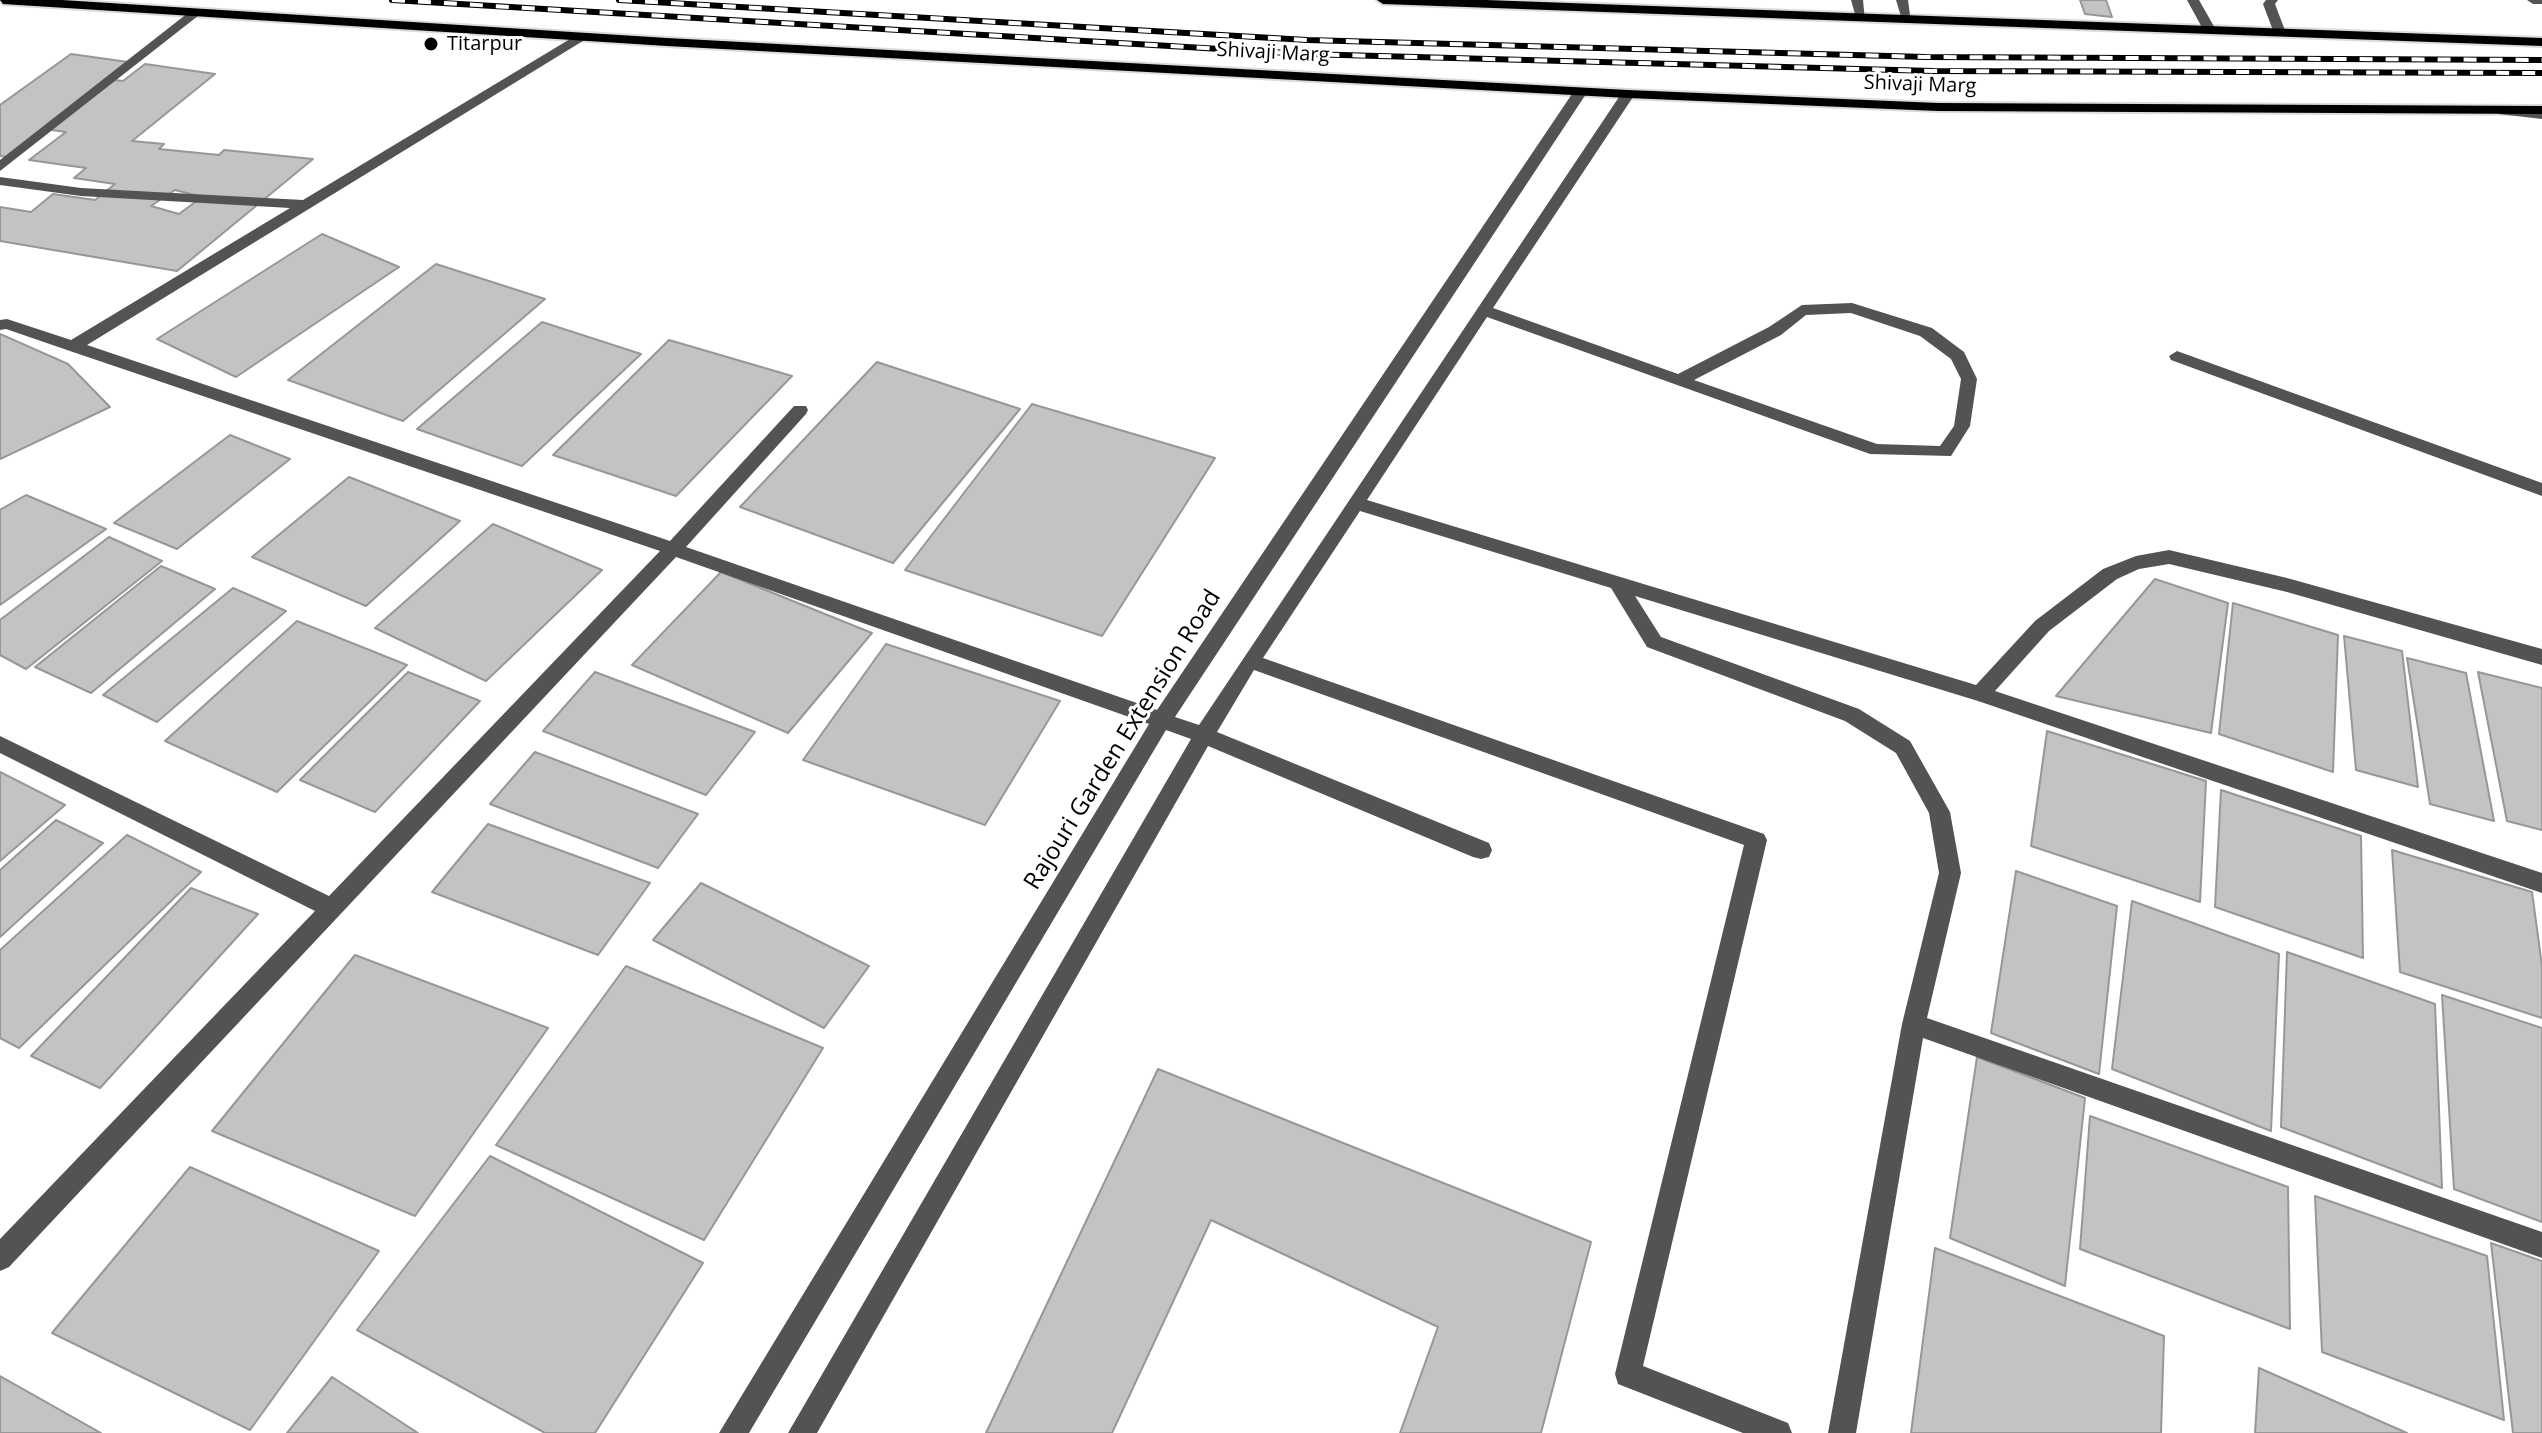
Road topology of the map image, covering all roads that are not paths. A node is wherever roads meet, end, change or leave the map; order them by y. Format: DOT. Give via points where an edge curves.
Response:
graph roads {
  1 [pos="3,0"];
  2 [pos="1383,0"];
  3 [pos="1401,0"];
  4 [pos="1857,0"];
  5 [pos="1902,0"];
  6 [pos="2193,0"];
  7 [pos="2272,0"];
  8 [pos="2533,0"];
  9 [pos="2542,0"];
  10 [pos="197,12"];
  11 [pos="1861,18"];
  12 [pos="1907,20"];
  13 [pos="2210,30"];
  14 [pos="2280,33"];
  15 [pos="585,36"];
  16 [pos="2542,42"];
  17 [pos="1581,91"];
  18 [pos="1628,94"];
  19 [pos="2496,110"];
  20 [pos="2542,113"];
  21 [pos="0,167"];
  22 [pos="0,181"];
  23 [pos="306,205"];
  24 [pos="1485,311"];
  25 [pos="0,325"];
  26 [pos="73,346"];
  27 [pos="2177,356"];
  28 [pos="1680,380"];
  29 [pos="800,410"];
  30 [pos="2542,490"];
  31 [pos="1355,503"];
  32 [pos="673,549"];
  33 [pos="1617,582"];
  34 [pos="2542,657"];
  35 [pos="1250,661"];
  36 [pos="1980,694"];
  37 [pos="1161,721"];
  38 [pos="1204,735"];
  39 [pos="0,744"];
  40 [pos="1481,850"];
  41 [pos="2542,883"];
  42 [pos="332,908"];
  43 [pos="1914,1024"];
  44 [pos="2542,1245"];
  45 [pos="0,1258"];
  46 [pos="733,1433"];
  47 [pos="802,1433"];
  48 [pos="1778,1433"];
  49 [pos="1842,1433"];
  1 -- 10 [label="main road, Shivaji Marg"];
  2 -- 3 [label="main road"];
  3 -- 11 [label="main road"];
  4 -- 11 [label="street"];
  5 -- 12 [label="street"];
  6 -- 13 [label="street"];
  7 -- 14 [label="street"];
  8 -- 9 [label="street"];
  10 -- 15 [label="main road, Shivaji Marg"];
  10 -- 21 [label="street"];
  11 -- 12 [label="main road"];
  12 -- 13 [label="main road"];
  13 -- 14 [label="main road"];
  14 -- 16 [label="main road"];
  15 -- 17 [label="main road, Shivaji Marg"];
  15 -- 23 [label="street"];
  17 -- 18 [label="main road, Shivaji Marg"];
  17 -- 37 [label="street, Rajouri Garden Extension Road"];
  18 -- 19 [label="main road, Shivaji Marg" via="1938,107"];
  18 -- 24 [label="street"];
  19 -- 20 [label="street"];
  22 -- 23 [label="street" via="81,192"];
  23 -- 26 [label="street"];
  24 -- 28 [label="street"];
  24 -- 31 [label="street"];
  25 -- 26 [label="street"];
  26 -- 32 [label="street"];
  27 -- 30 [label="street"];
  28 -- 28 [label="street" via="1876,450 1945,452 1962,426 1969,379 1958,356 1926,332 1852,308 1802,310 1775,331"];
  29 -- 32 [label="street"];
  31 -- 33 [label="street"];
  31 -- 35 [label="street"];
  32 -- 37 [label="street"];
  32 -- 42 [label="street"];
  33 -- 36 [label="street"];
  33 -- 43 [label="street" via="1654,642 1852,715 1903,747 1939,812 1950,873"];
  34 -- 36 [label="street" via="2169,557 2110,574 2042,626"];
  35 -- 38 [label="street"];
  35 -- 48 [label="street" via="1756,840 1628,1374"];
  36 -- 41 [label="street"];
  37 -- 38 [label="street"];
  37 -- 46 [label="street, Rajouri Garden Extension Road"];
  38 -- 40 [label="street"];
  38 -- 47 [label="street"];
  39 -- 42 [label="street"];
  42 -- 45 [label="street"];
  43 -- 44 [label="street"];
  43 -- 49 [label="street"];
}
